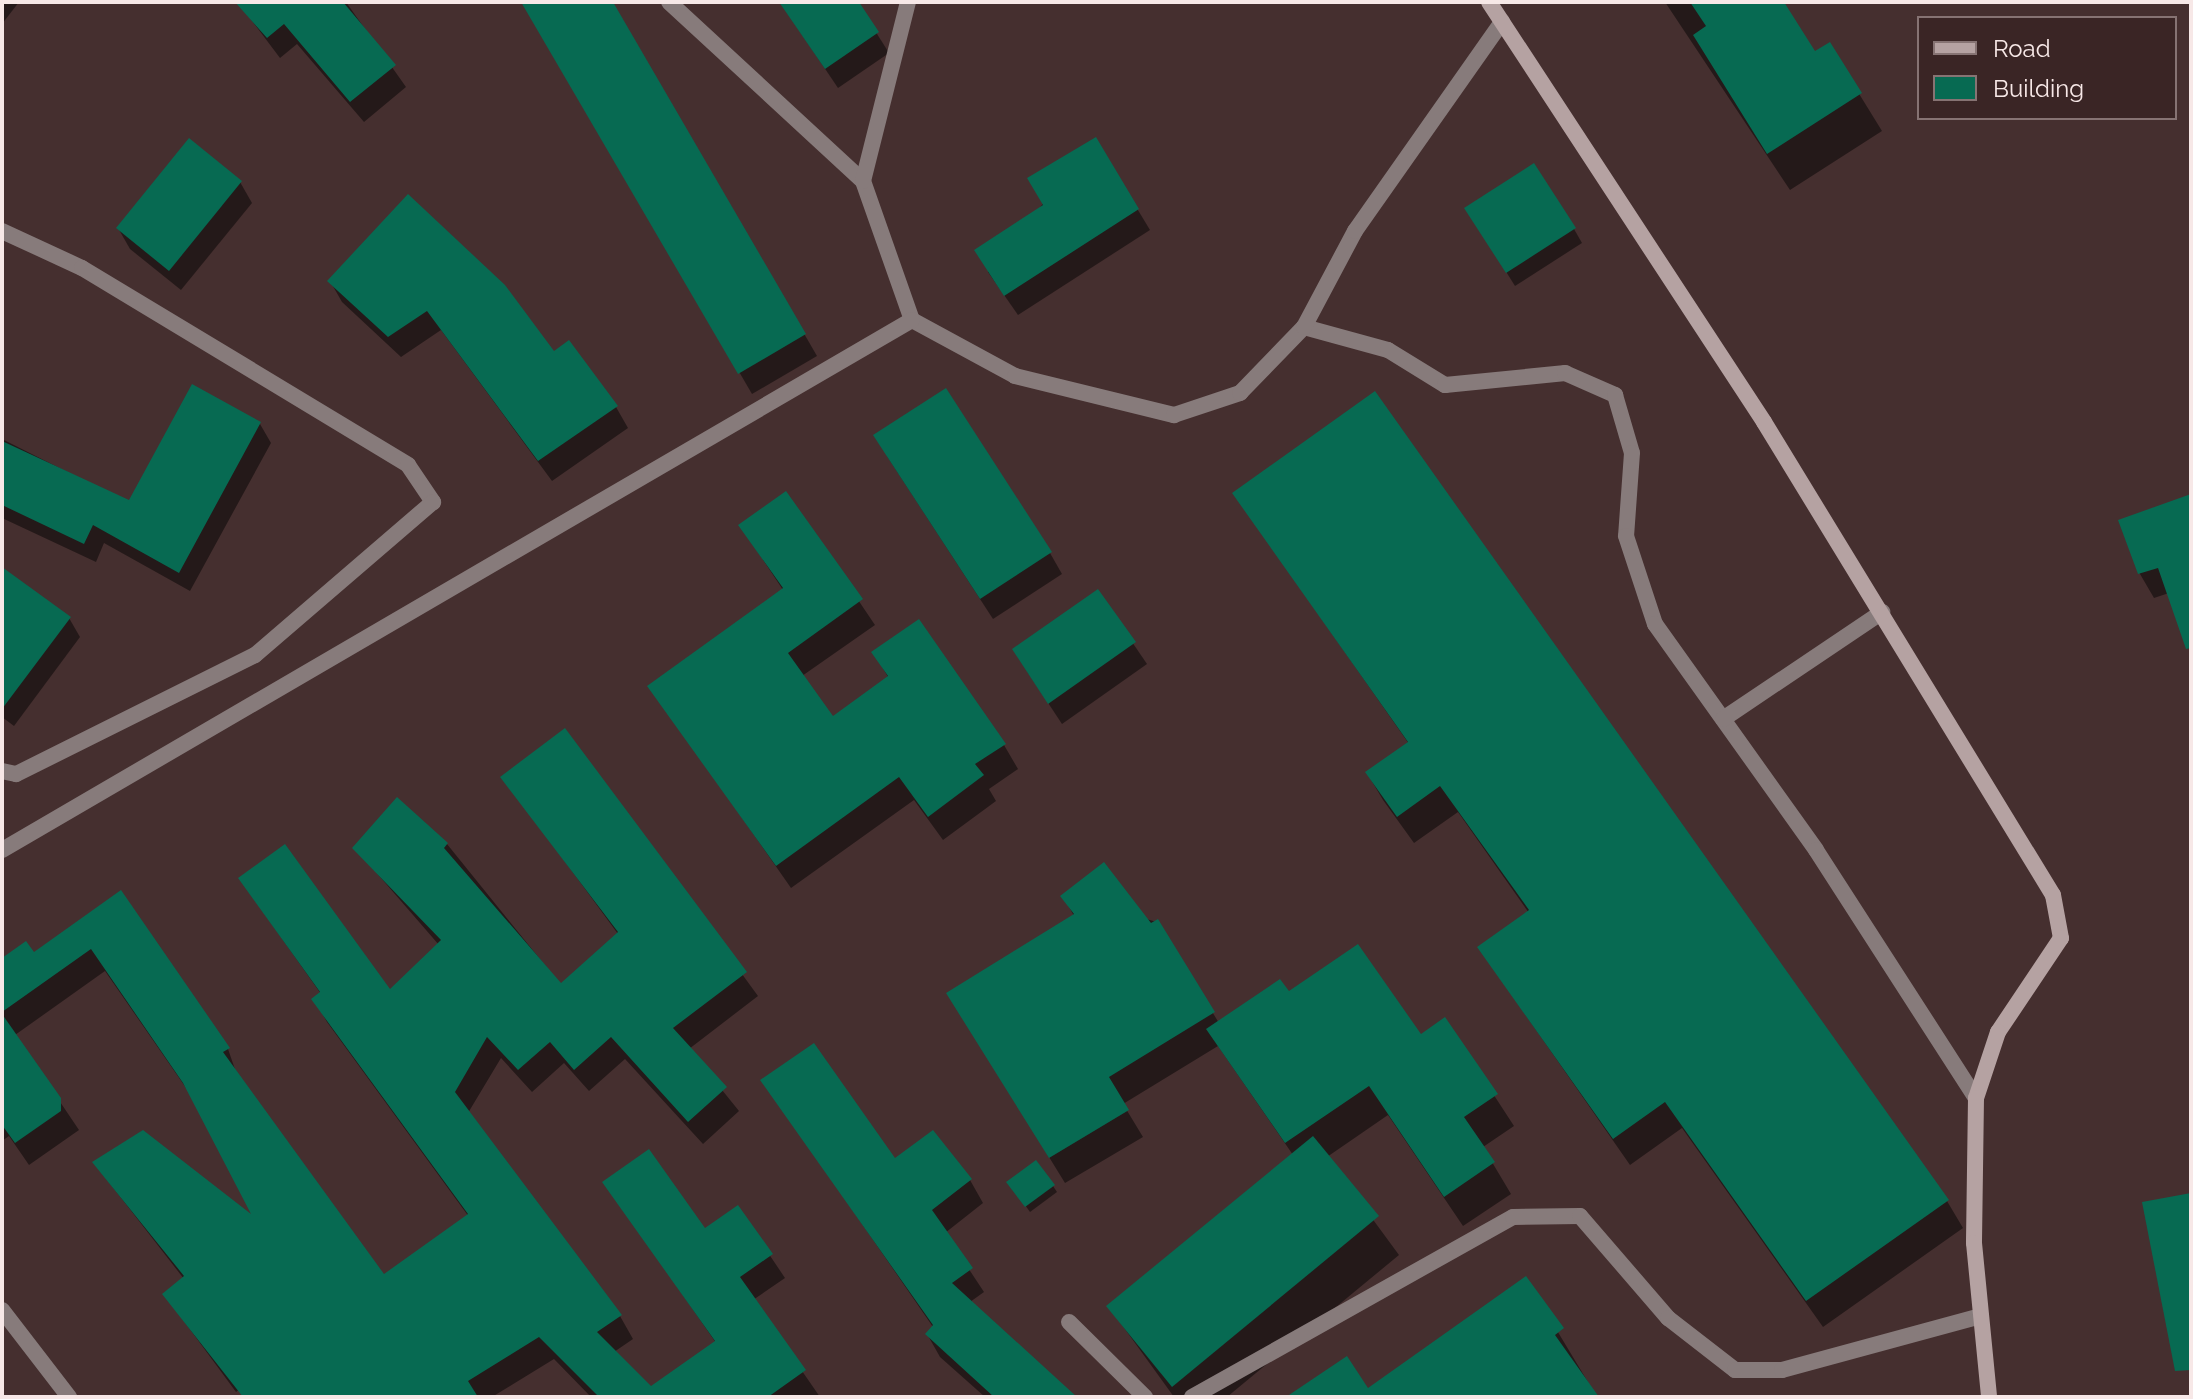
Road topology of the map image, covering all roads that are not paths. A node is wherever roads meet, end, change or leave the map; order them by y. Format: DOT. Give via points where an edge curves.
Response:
graph roads {
  1 [pos="669,2"];
  2 [pos="908,2"];
  3 [pos="1489,2"];
  4 [pos="1502,22"];
  5 [pos="863,181"];
  6 [pos="2,231"];
  7 [pos="912,320"];
  8 [pos="1304,327"];
  9 [pos="1882,612"];
  10 [pos="1723,719"];
  11 [pos="2,771"];
  12 [pos="2,850"];
  13 [pos="1976,1098"];
  14 [pos="2,1310"];
  15 [pos="1981,1316"];
  16 [pos="1069,1322"];
  17 [pos="69,1397"];
  18 [pos="1145,1397"];
  19 [pos="1192,1397"];
  20 [pos="1989,1397"];
  1 -- 5 [label="street"];
  2 -- 5 [label="street" via="907,32"];
  3 -- 4 [label="street"];
  4 -- 8 [label="street" via="1355,231"];
  4 -- 9 [label="street"];
  5 -- 7 [label="street"];
  6 -- 11 [label="street" via="82,268 408,465 433,502 255,655 16,774"];
  7 -- 8 [label="street" via="1015,376 1174,415 1240,393"];
  7 -- 12 [label="street"];
  8 -- 10 [label="street" via="1388,350 1445,385 1565,373 1615,395 1632,453 1626,536 1655,624"];
  9 -- 10 [label="street"];
  9 -- 13 [label="street" via="2053,895 2061,922 2053,957 1998,1032"];
  10 -- 13 [label="street"];
  13 -- 15 [label="street"];
  14 -- 17 [label="street"];
  15 -- 19 [label="street" via="1782,1370 1735,1370 1668,1318 1580,1216 1513,1217"];
  15 -- 20 [label="street"];
  16 -- 18 [label="street"];
}
